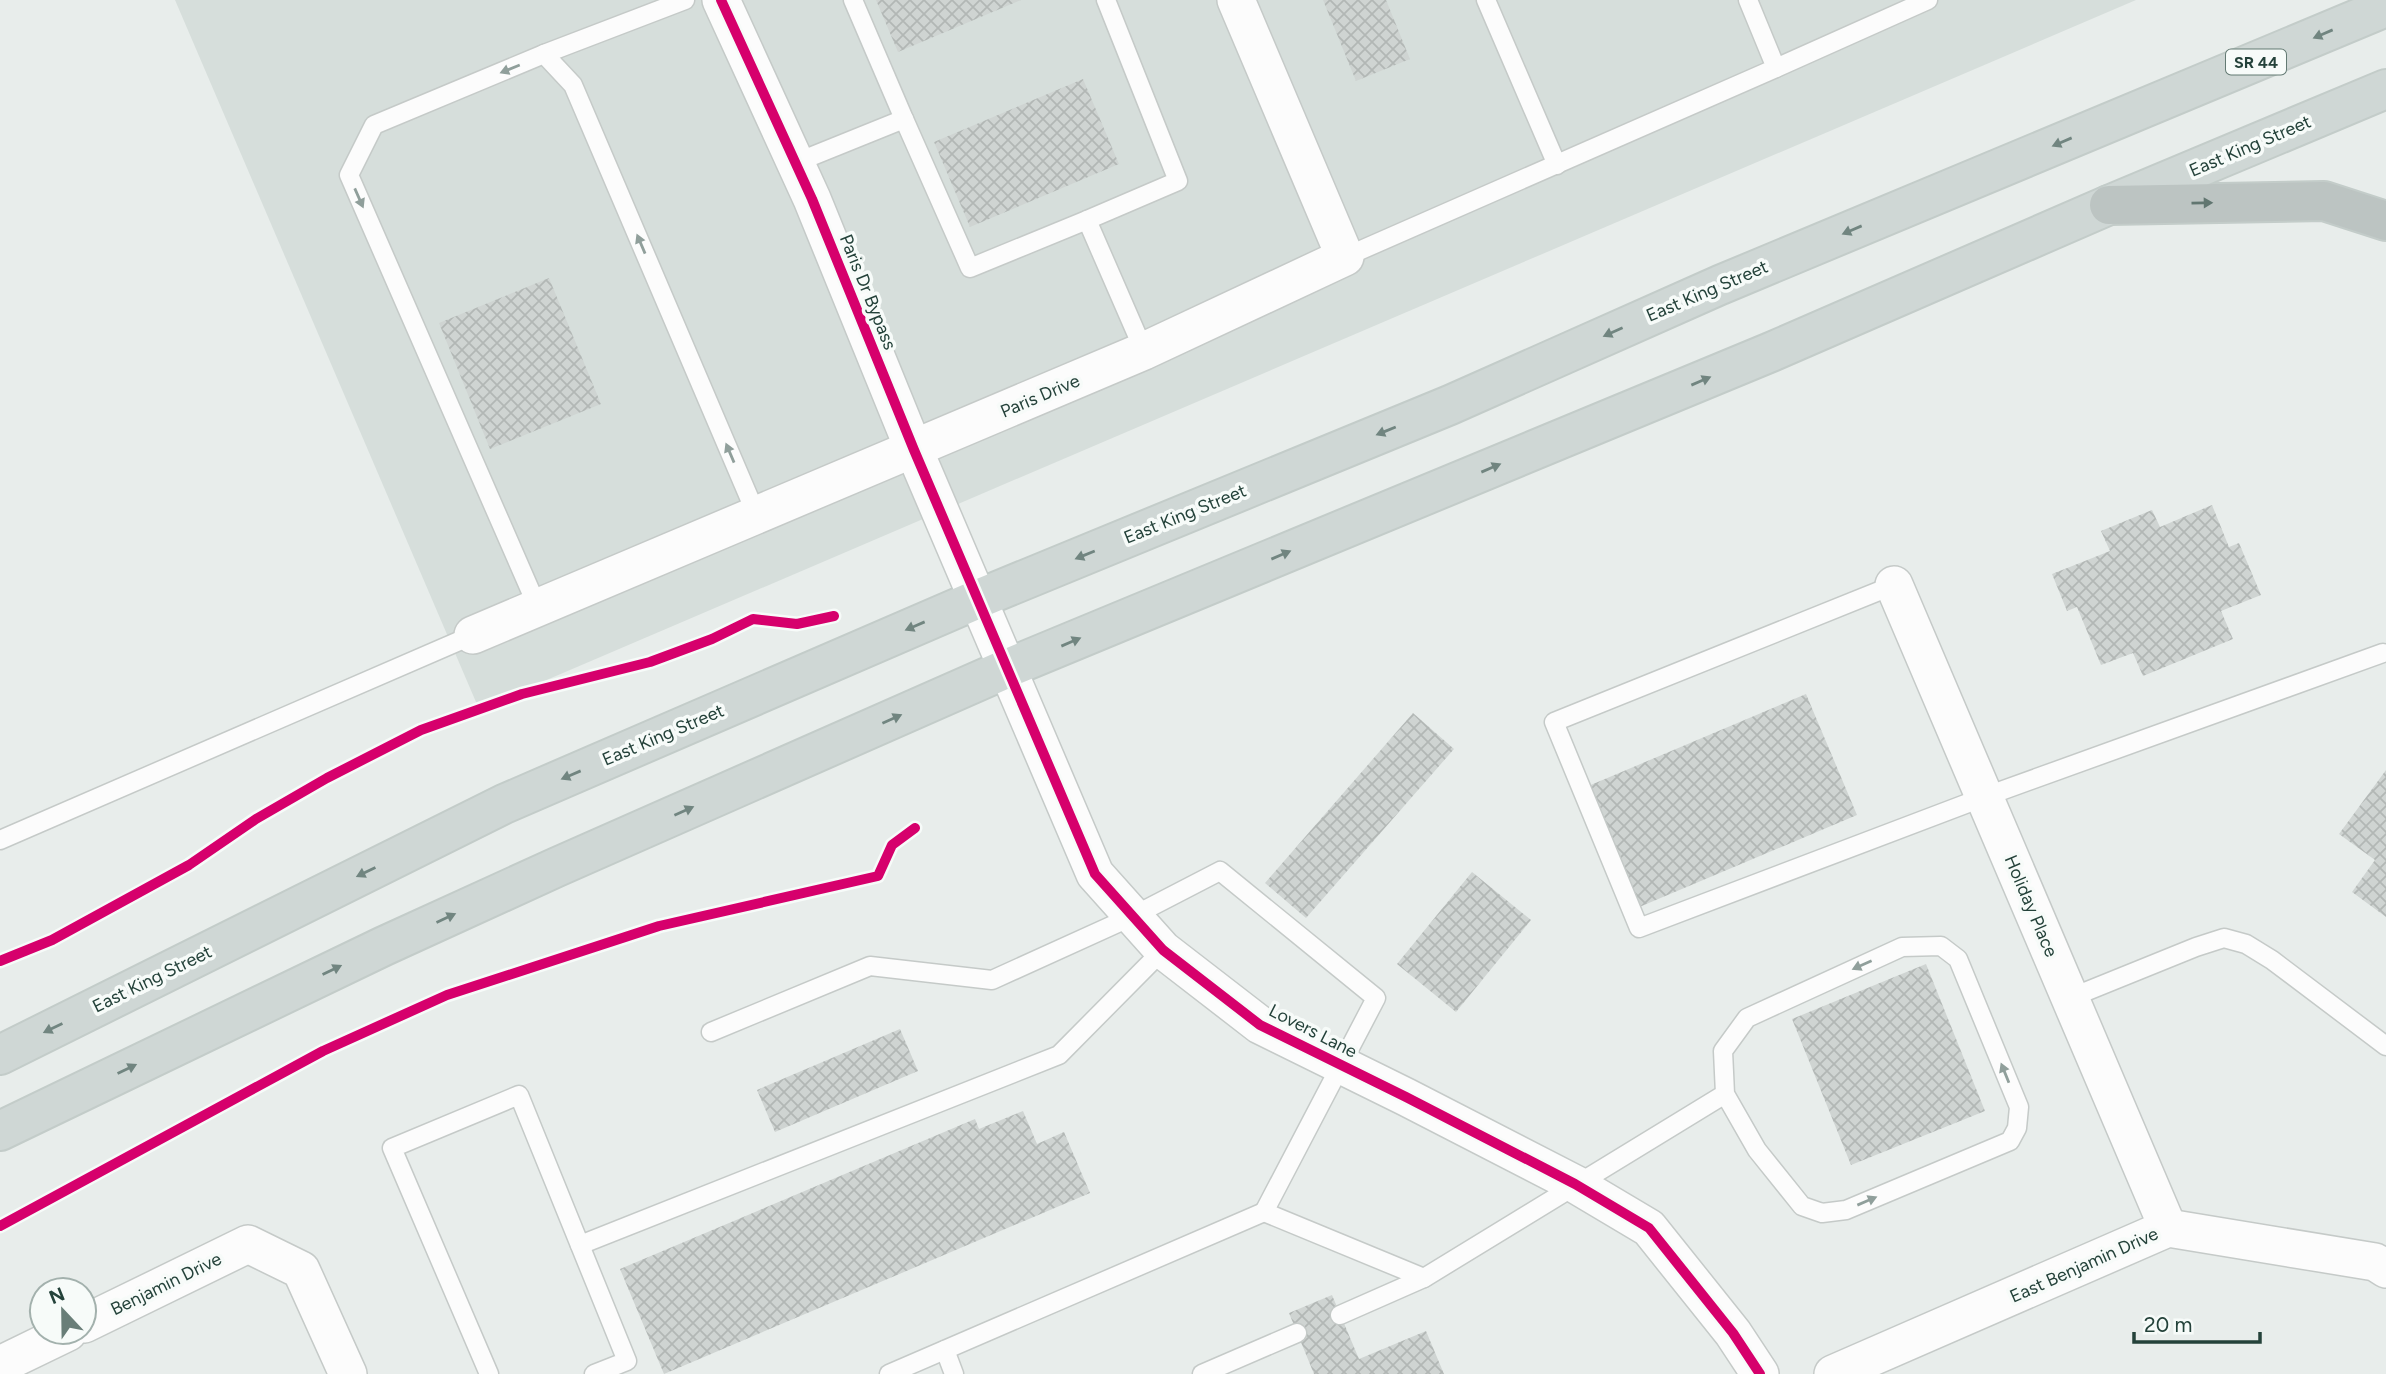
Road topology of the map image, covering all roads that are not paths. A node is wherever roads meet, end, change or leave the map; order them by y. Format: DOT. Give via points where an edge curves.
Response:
graph roads {
  1 [pos="685,0"];
  2 [pos="721,0"];
  3 [pos="853,0"];
  4 [pos="1106,0"];
  5 [pos="1236,0"];
  6 [pos="1486,0"];
  7 [pos="1748,0"];
  8 [pos="1928,0"];
  9 [pos="1894,7"];
  10 [pos="2386,7"];
  11 [pos="544,54"];
  12 [pos="1776,68"];
  13 [pos="2386,89"];
  14 [pos="904,119"];
  15 [pos="795,163"];
  16 [pos="1557,165"];
  17 [pos="2109,205"];
  18 [pos="1087,220"];
  19 [pos="2386,221"];
  20 [pos="1345,257"];
  21 [pos="1144,351"];
  22 [pos="914,450"];
  23 [pos="757,516"];
  24 [pos="1894,585"];
  25 [pos="978,599"];
  26 [pos="538,608"];
  27 [pos="473,635"];
  28 [pos="2383,653"];
  29 [pos="1007,668"];
  30 [pos="1984,797"];
  31 [pos="0,840"];
  32 [pos="1133,916"];
  33 [pos="1163,950"];
  34 [pos="2070,998"];
  35 [pos="711,1032"];
  36 [pos="2386,1046"];
  37 [pos="0,1055"];
  38 [pos="1342,1066"];
  39 [pos="1725,1094"];
  40 [pos="0,1131"];
  41 [pos="1575,1184"];
  42 [pos="1264,1212"];
  43 [pos="2168,1228"];
  44 [pos="580,1245"];
  45 [pos="2386,1269"];
  46 [pos="1424,1278"];
  47 [pos="1340,1315"];
  48 [pos="98,1317"];
  49 [pos="1297,1333"];
  50 [pos="39,1346"];
  51 [pos="944,1350"];
  52 [pos="0,1365"];
  53 [pos="896,1373"];
  54 [pos="348,1374"];
  55 [pos="489,1374"];
  56 [pos="594,1374"];
  57 [pos="954,1374"];
  58 [pos="1202,1374"];
  59 [pos="1760,1374"];
  60 [pos="1833,1374"];
  1 -- 11 [label="lane"];
  2 -- 15 [label="street, Paris Dr Bypass"];
  3 -- 14 [label="lane"];
  4 -- 18 [label="lane" via="1178,181"];
  5 -- 20 [label="street"];
  6 -- 16 [label="lane"];
  7 -- 12 [label="lane"];
  8 -- 9 [label="lane"];
  9 -- 12 [label="lane"];
  10 -- 25 [label="main road, East King Street / SR 44, one-way" via="1720,285 1450,405"];
  23 -- 11 [label="lane, one-way" via="573,85"];
  11 -- 26 [label="lane, one-way" via="373,125 349,175"];
  12 -- 16 [label="lane"];
  13 -- 17 [label="main road, East King Street"];
  14 -- 15 [label="lane"];
  14 -- 18 [label="lane" via="970,268"];
  15 -- 22 [label="street, Paris Dr Bypass"];
  16 -- 20 [label="lane"];
  17 -- 19 [label="highway, one-way" via="2324,201"];
  29 -- 17 [label="main road, East King Street, one-way" via="1758,357"];
  18 -- 21 [label="lane"];
  20 -- 21 [label="street, Paris Drive"];
  21 -- 22 [label="street, Paris Drive"];
  22 -- 23 [label="street, Paris Drive"];
  22 -- 25 [label="street, Paris Dr Bypass"];
  23 -- 26 [label="street, Paris Drive"];
  24 -- 30 [label="street, Holiday Place"];
  24 -- 30 [label="lane" via="1554,722 1639,928"];
  25 -- 29 [label="street, Lovers Lane"];
  25 -- 37 [label="main road, East King Street, one-way" via="504,804"];
  26 -- 27 [label="street, Paris Drive"];
  27 -- 31 [label="lane"];
  28 -- 30 [label="lane"];
  29 -- 32 [label="street, Lovers Lane" via="1096,874"];
  40 -- 29 [label="main road, East King Street, one-way" via="384,946"];
  30 -- 34 [label="street, Holiday Place"];
  32 -- 33 [label="street, Lovers Lane"];
  32 -- 35 [label="lane" via="992,980 870,966"];
  32 -- 38 [label="lane" via="1220,871 1376,998"];
  33 -- 38 [label="street, Lovers Lane" via="1260,1025"];
  33 -- 44 [label="lane" via="1059,1055"];
  34 -- 36 [label="lane" via="2224,938 2246,944 2272,960"];
  34 -- 43 [label="street, Holiday Place"];
  38 -- 41 [label="street, Lovers Lane"];
  38 -- 42 [label="lane"];
  39 -- 39 [label="lane, one-way" via="1758,1150 1802,1206 1822,1213 1846,1210 2010,1141 2019,1107 1958,959 1941,947 1902,947 1747,1018 1723,1051"];
  39 -- 41 [label="lane"];
  41 -- 46 [label="lane"];
  41 -- 59 [label="street, Lovers Lane" via="1649,1228"];
  42 -- 46 [label="lane"];
  42 -- 51 [label="lane"];
  43 -- 45 [label="street, East Benjamin Drive" via="2375,1262"];
  43 -- 60 [label="street, East Benjamin Drive"];
  44 -- 55 [label="lane" via="519,1095 392,1148"];
  44 -- 56 [label="lane" via="627,1361"];
  46 -- 47 [label="lane"];
  48 -- 54 [label="street, Benjamin Drive" via="248,1244 302,1270"];
  49 -- 58 [label="lane"];
  50 -- 52 [label="street"];
  51 -- 53 [label="lane"];
  51 -- 57 [label="lane"];
}
